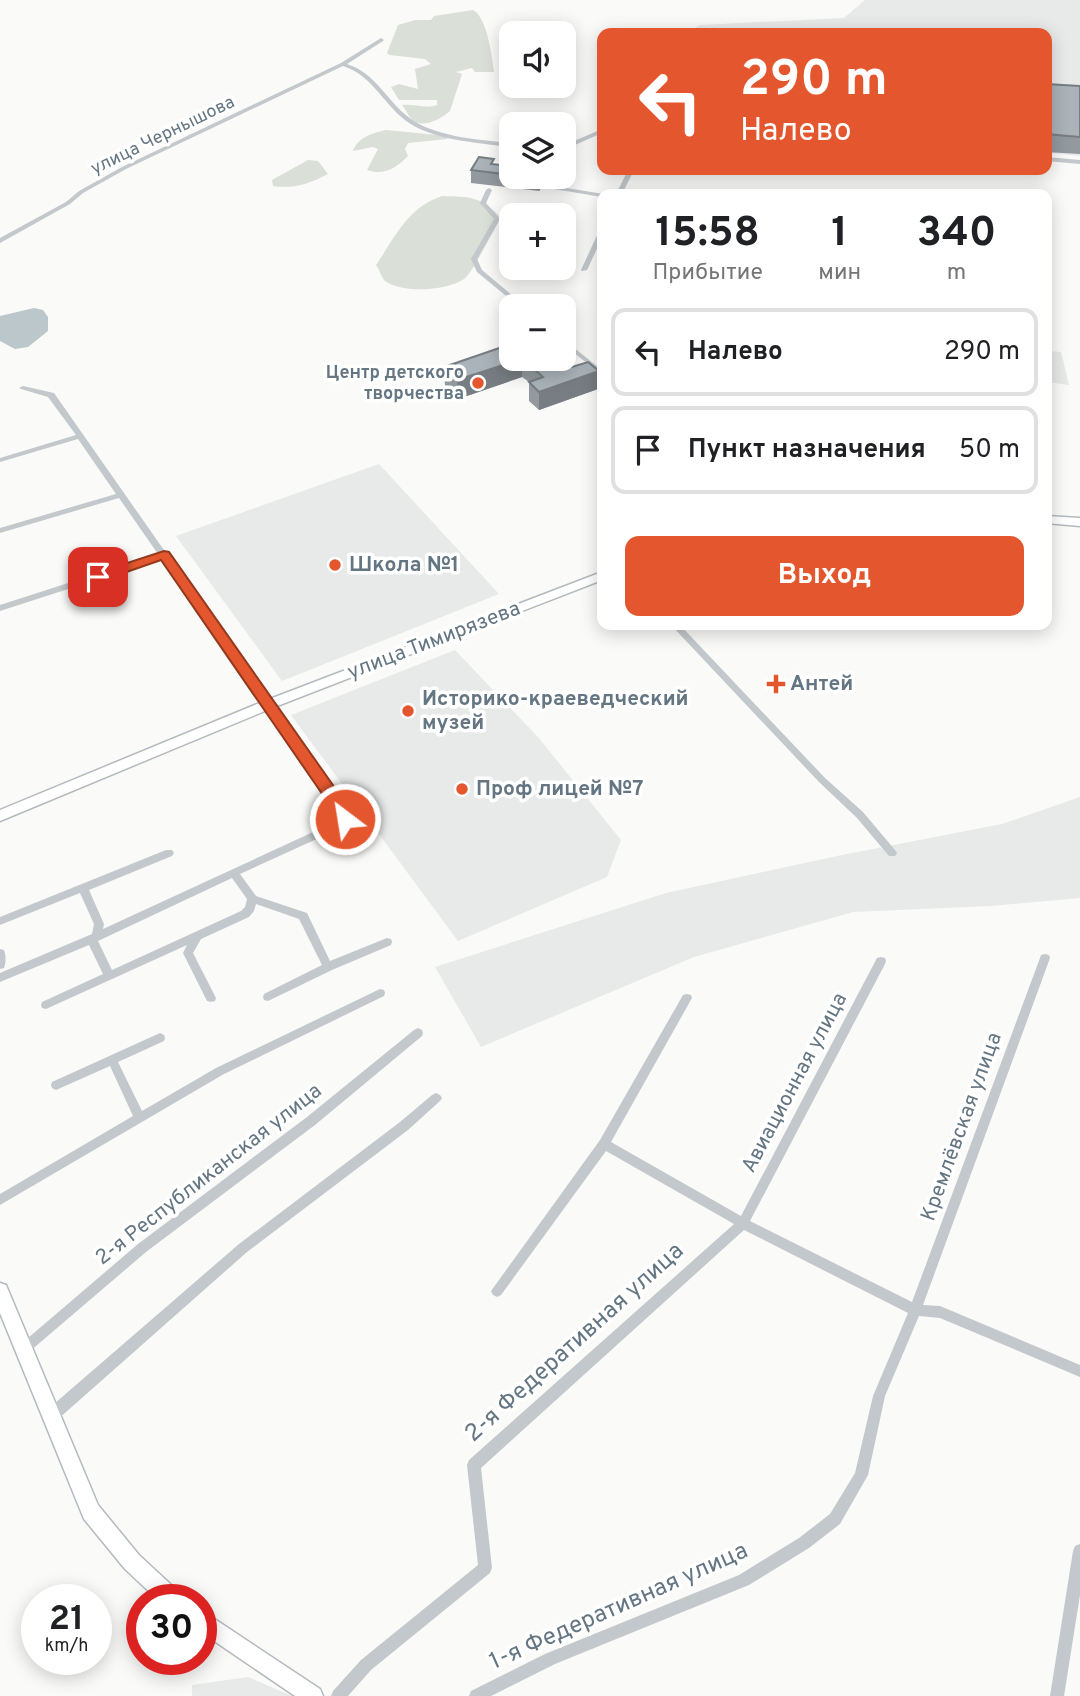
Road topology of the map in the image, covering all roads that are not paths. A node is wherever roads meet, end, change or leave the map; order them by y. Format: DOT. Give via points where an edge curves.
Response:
graph roads {
  1 [pos="381,40"];
  2 [pos="343,64"];
  3 [pos="597,133"];
  4 [pos="499,143"];
  5 [pos="576,143"];
  6 [pos="1052,160"];
  7 [pos="1080,162"];
  8 [pos="561,189"];
  9 [pos="489,190"];
  10 [pos="597,194"];
  11 [pos="0,241"];
  12 [pos="597,242"];
  13 [pos="584,271"];
  14 [pos="507,294"];
  15 [pos="576,352"];
  16 [pos="597,369"];
  17 [pos="23,388"];
  18 [pos="78,437"];
  19 [pos="0,460"];
  20 [pos="122,495"];
  21 [pos="1052,520"];
  22 [pos="1080,522"];
  23 [pos="0,531"];
  24 [pos="164,555"];
  25 [pos="597,578"];
  26 [pos="0,608"];
  27 [pos="680,630"];
  28 [pos="267,705"];
  29 [pos="0,816"];
  30 [pos="169,853"];
  31 [pos="892,853"];
  32 [pos="234,873"];
  33 [pos="83,888"];
  34 [pos="252,899"];
  35 [pos="0,921"];
  36 [pos="198,935"];
  37 [pos="94,938"];
  38 [pos="387,942"];
  39 [pos="0,953"];
  40 [pos="1045,958"];
  41 [pos="881,961"];
  42 [pos="0,965"];
  43 [pos="328,967"];
  44 [pos="109,976"];
  45 [pos="0,978"];
  46 [pos="380,993"];
  47 [pos="268,997"];
  48 [pos="211,998"];
  49 [pos="687,998"];
  50 [pos="46,1004"];
  51 [pos="418,1033"];
  52 [pos="160,1038"];
  53 [pos="112,1060"];
  54 [pos="57,1085"];
  55 [pos="436,1098"];
  56 [pos="140,1118"];
  57 [pos="604,1144"];
  58 [pos="0,1200"];
  59 [pos="743,1223"];
  60 [pos="0,1291"];
  61 [pos="496,1291"];
  62 [pos="915,1310"];
  63 [pos="25,1348"];
  64 [pos="1080,1371"];
  65 [pos="52,1415"];
  66 [pos="1080,1551"];
  67 [pos="156,1584"];
  68 [pos="217,1631"];
  69 [pos="313,1696"];
  70 [pos="338,1696"];
  71 [pos="476,1696"];
  72 [pos="1057,1696"];
  1 -- 2 [label="street, улица Чернышова"];
  2 -- 4 [label="street" via="363,70 408,121"];
  2 -- 11 [label="street, улица Чернышова" via="124,168"];
  3 -- 5 [label="street"];
  6 -- 7 [label="street"];
  8 -- 10 [label="street"];
  9 -- 14 [label="street" via="483,203 497,219 474,259 479,271"];
  12 -- 13 [label="street"];
  15 -- 16 [label="street"];
  17 -- 18 [label="street" via="51,395"];
  18 -- 19 [label="street"];
  18 -- 20 [label="street"];
  20 -- 23 [label="street"];
  20 -- 24 [label="street"];
  21 -- 22 [label="street"];
  24 -- 26 [label="street"];
  24 -- 28 [label="street"];
  25 -- 28 [label="street, улица Тимирязева"];
  27 -- 31 [label="street"];
  28 -- 29 [label="street, улица Тимирязева"];
  28 -- 32 [label="street" via="345,819"];
  30 -- 33 [label="street"];
  32 -- 34 [label="street"];
  32 -- 37 [label="street"];
  33 -- 35 [label="street"];
  33 -- 37 [label="street" via="100,924"];
  34 -- 36 [label="street" via="245,914"];
  34 -- 43 [label="street" via="303,916"];
  36 -- 44 [label="street"];
  36 -- 48 [label="street" via="188,953"];
  37 -- 44 [label="street"];
  37 -- 45 [label="street"];
  38 -- 43 [label="street"];
  39 -- 42 [label="street"];
  40 -- 62 [label="street, Кремлёвская улица"];
  41 -- 59 [label="street, Авиационная улица"];
  43 -- 47 [label="street"];
  44 -- 50 [label="street"];
  46 -- 56 [label="street" via="220,1071"];
  49 -- 57 [label="street"];
  51 -- 63 [label="street, 2-я Республиканская улица" via="311,1121 142,1248"];
  52 -- 53 [label="street"];
  53 -- 54 [label="street"];
  53 -- 56 [label="street"];
  55 -- 65 [label="street" via="243,1248"];
  56 -- 58 [label="street"];
  57 -- 59 [label="street"];
  57 -- 61 [label="street"];
  59 -- 62 [label="street"];
  59 -- 70 [label="street, 2-я Федеративная улица" via="474,1465 485,1568 366,1665"];
  60 -- 63 [label="street"];
  62 -- 64 [label="street" via="940,1312"];
  62 -- 71 [label="street, 1-я Федеративная улица" via="880,1396 861,1475 835,1519 744,1580 550,1660"];
  63 -- 65 [label="street"];
  65 -- 67 [label="street" via="91,1511"];
  66 -- 72 [label="street"];
  68 -- 69 [label="street"];
}
